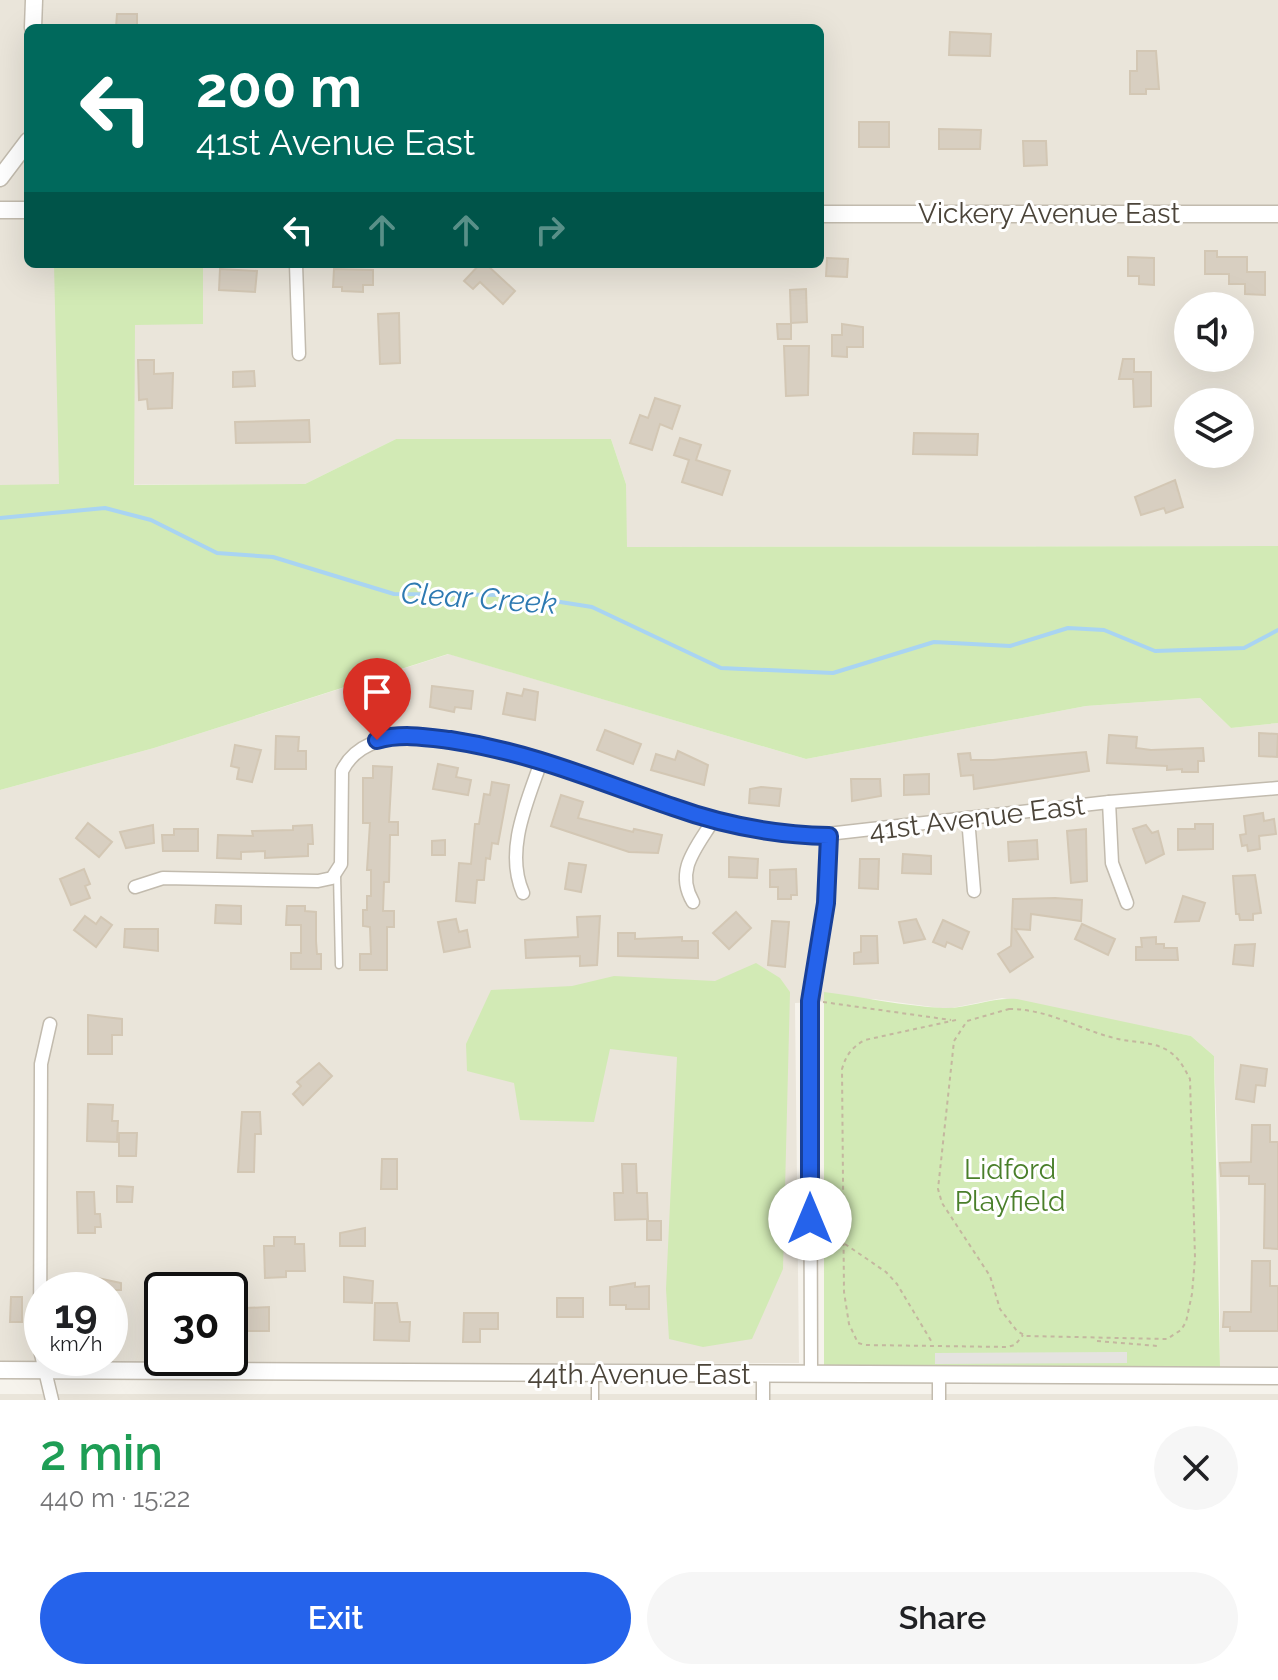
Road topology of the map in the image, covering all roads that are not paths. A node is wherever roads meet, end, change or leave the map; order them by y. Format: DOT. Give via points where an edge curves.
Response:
graph roads {
  1 [pos="34,0"];
  2 [pos="33,24"];
  3 [pos="24,146"];
  4 [pos="0,178"];
  5 [pos="0,210"];
  6 [pos="24,210"];
  7 [pos="824,214"];
  8 [pos="1278,214"];
  9 [pos="296,268"];
  10 [pos="299,354"];
  11 [pos="542,759"];
  12 [pos="1278,788"];
  13 [pos="1109,802"];
  14 [pos="968,818"];
  15 [pos="714,819"];
  16 [pos="829,836"];
  17 [pos="337,874"];
  18 [pos="135,887"];
  19 [pos="974,891"];
  20 [pos="523,893"];
  21 [pos="693,902"];
  22 [pos="1127,903"];
  23 [pos="339,965"];
  24 [pos="50,1024"];
  25 [pos="40,1272"];
  26 [pos="0,1370"];
  27 [pos="24,1370"];
  28 [pos="128,1370"];
  29 [pos="595,1373"];
  30 [pos="763,1374"];
  31 [pos="811,1375"];
  32 [pos="939,1375"];
  33 [pos="45,1376"];
  34 [pos="1278,1376"];
  35 [pos="52,1400"];
  36 [pos="595,1400"];
  37 [pos="763,1400"];
  38 [pos="939,1400"];
  1 -- 2 [label="street"];
  3 -- 4 [label="street"];
  5 -- 6 [label="street"];
  7 -- 8 [label="street, Vickery Avenue East"];
  9 -- 10 [label="street"];
  11 -- 15 [label="street, 41st Avenue East"];
  11 -- 17 [label="street, 41st Avenue East" via="415,736 366,745 347,762 341,777"];
  11 -- 20 [label="street" via="518,840 516,867"];
  12 -- 13 [label="street, 41st Avenue East"];
  13 -- 14 [label="street, 41st Avenue East"];
  13 -- 22 [label="street" via="1112,863"];
  14 -- 16 [label="street, 41st Avenue East"];
  14 -- 19 [label="street"];
  15 -- 16 [label="street, 41st Avenue East" via="777,833"];
  15 -- 21 [label="street" via="684,871"];
  16 -- 31 [label="street" via="826,903 810,1001"];
  17 -- 18 [label="street" via="318,881 163,878"];
  17 -- 23 [label="lane"];
  24 -- 25 [label="street" via="41,1064"];
  26 -- 27 [label="street, 44th Avenue East"];
  28 -- 29 [label="street, 44th Avenue East"];
  29 -- 30 [label="street, 44th Avenue East"];
  29 -- 36 [label="lane"];
  30 -- 31 [label="street, 44th Avenue East"];
  30 -- 37 [label="street"];
  31 -- 32 [label="street, 44th Avenue East"];
  32 -- 34 [label="street, 44th Avenue East"];
  32 -- 38 [label="street"];
  33 -- 35 [label="street"];
}
